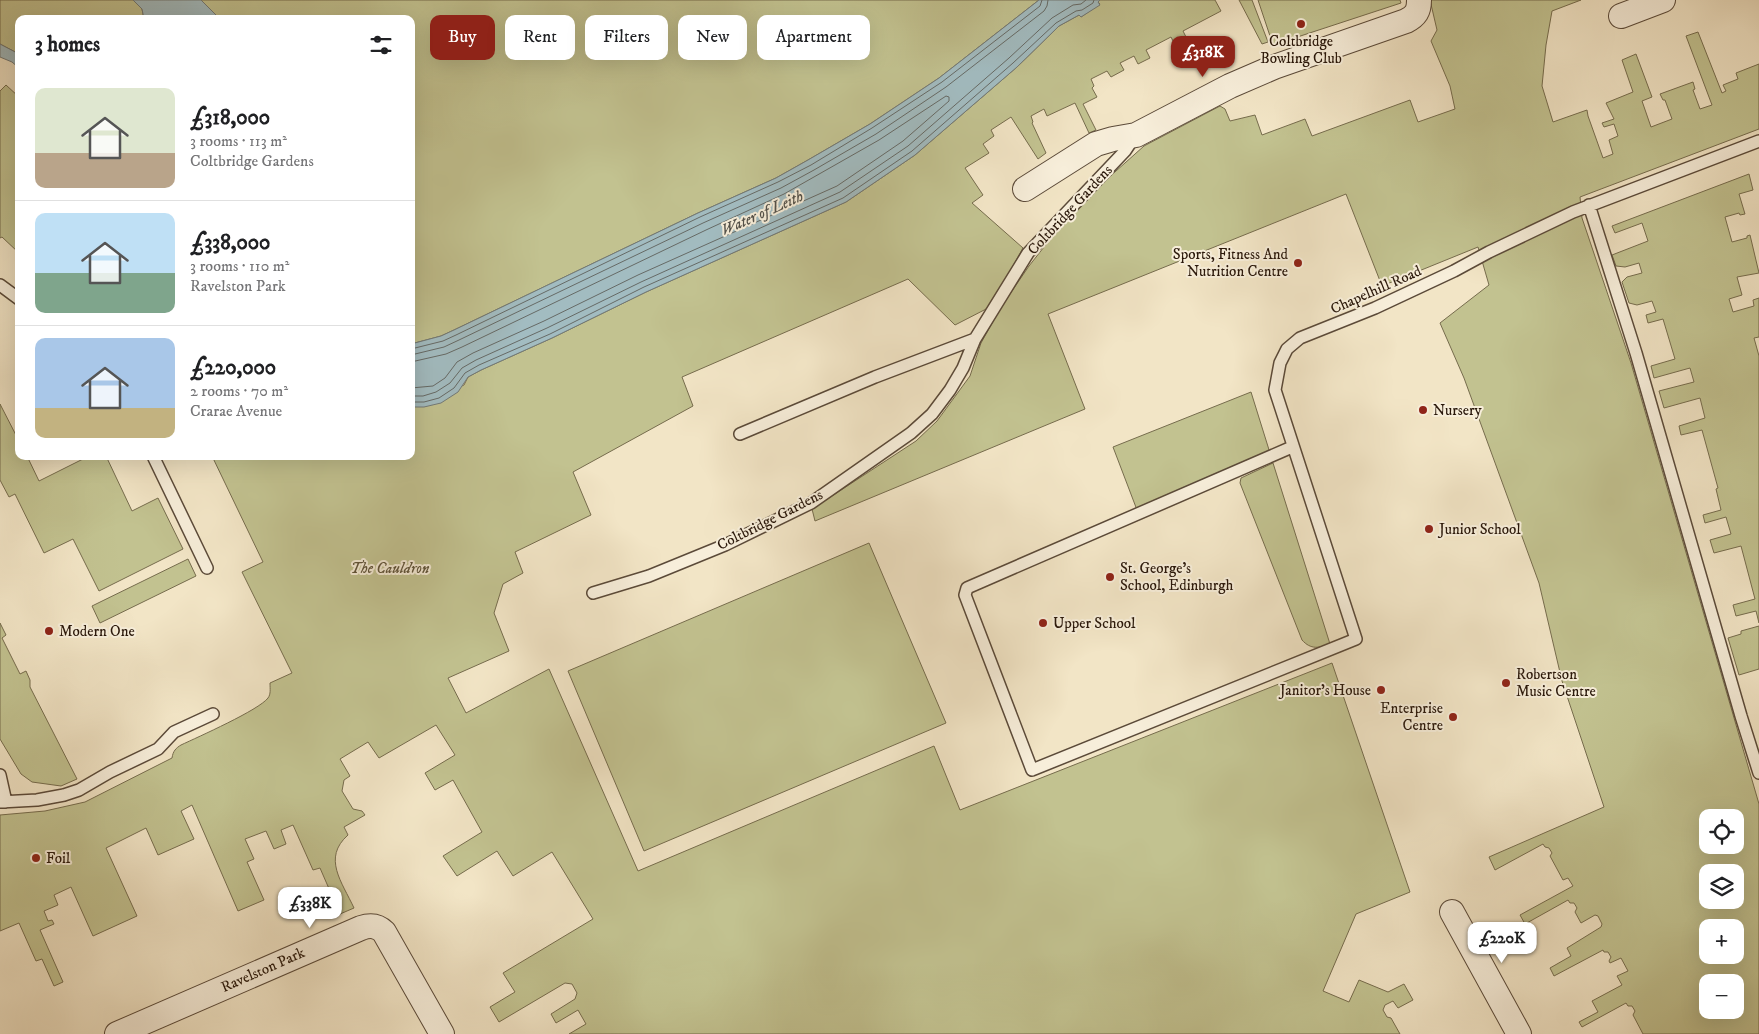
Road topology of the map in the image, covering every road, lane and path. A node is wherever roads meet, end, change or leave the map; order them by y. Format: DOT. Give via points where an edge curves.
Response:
graph roads {
  1 [pos="1419,0"];
  2 [pos="1663,0"];
  3 [pos="1620,16"];
  4 [pos="1136,135"];
  5 [pos="1759,141"];
  6 [pos="1025,188"];
  7 [pos="1589,205"];
  8 [pos="0,285"];
  9 [pos="15,296"];
  10 [pos="976,339"];
  11 [pos="740,434"];
  12 [pos="1292,448"];
  13 [pos="155,460"];
  14 [pos="207,568"];
  15 [pos="593,592"];
  16 [pos="213,714"];
  17 [pos="1759,773"];
  18 [pos="0,775"];
  19 [pos="3,802"];
  20 [pos="1452,912"];
  21 [pos="117,1034"];
  22 [pos="442,1034"];
  23 [pos="1519,1034"];
  1 -- 4 [label="street, Coltbridge Gardens" via="1414,17 1237,83"];
  2 -- 3 [label="street"];
  4 -- 6 [label="street, Coltbridge Gardens" via="1096,144"];
  4 -- 10 [label="lane, Coltbridge Gardens" via="1125,151 1028,253"];
  5 -- 7 [label="lane, Chapelhill Road"];
  7 -- 12 [label="lane, Chapelhill Road" via="1375,308 1300,338 1287,349 1280,363 1275,390"];
  7 -- 17 [label="lane"];
  8 -- 9 [label="lane"];
  10 -- 11 [label="lane"];
  10 -- 15 [label="lane, Coltbridge Gardens" via="963,368 932,414 911,433 811,503 725,545 649,576"];
  12 -- 12 [label="lane, Chapelhill Road" via="1356,639 1032,770 965,595 966,590 971,585"];
  13 -- 14 [label="lane"];
  16 -- 19 [label="lane" via="174,732 158,749 79,790 37,800"];
  18 -- 19 [label="lane"];
  20 -- 23 [label="street"];
  21 -- 22 [label="street, Ravelston Park" via="372,925 384,932"];
}
